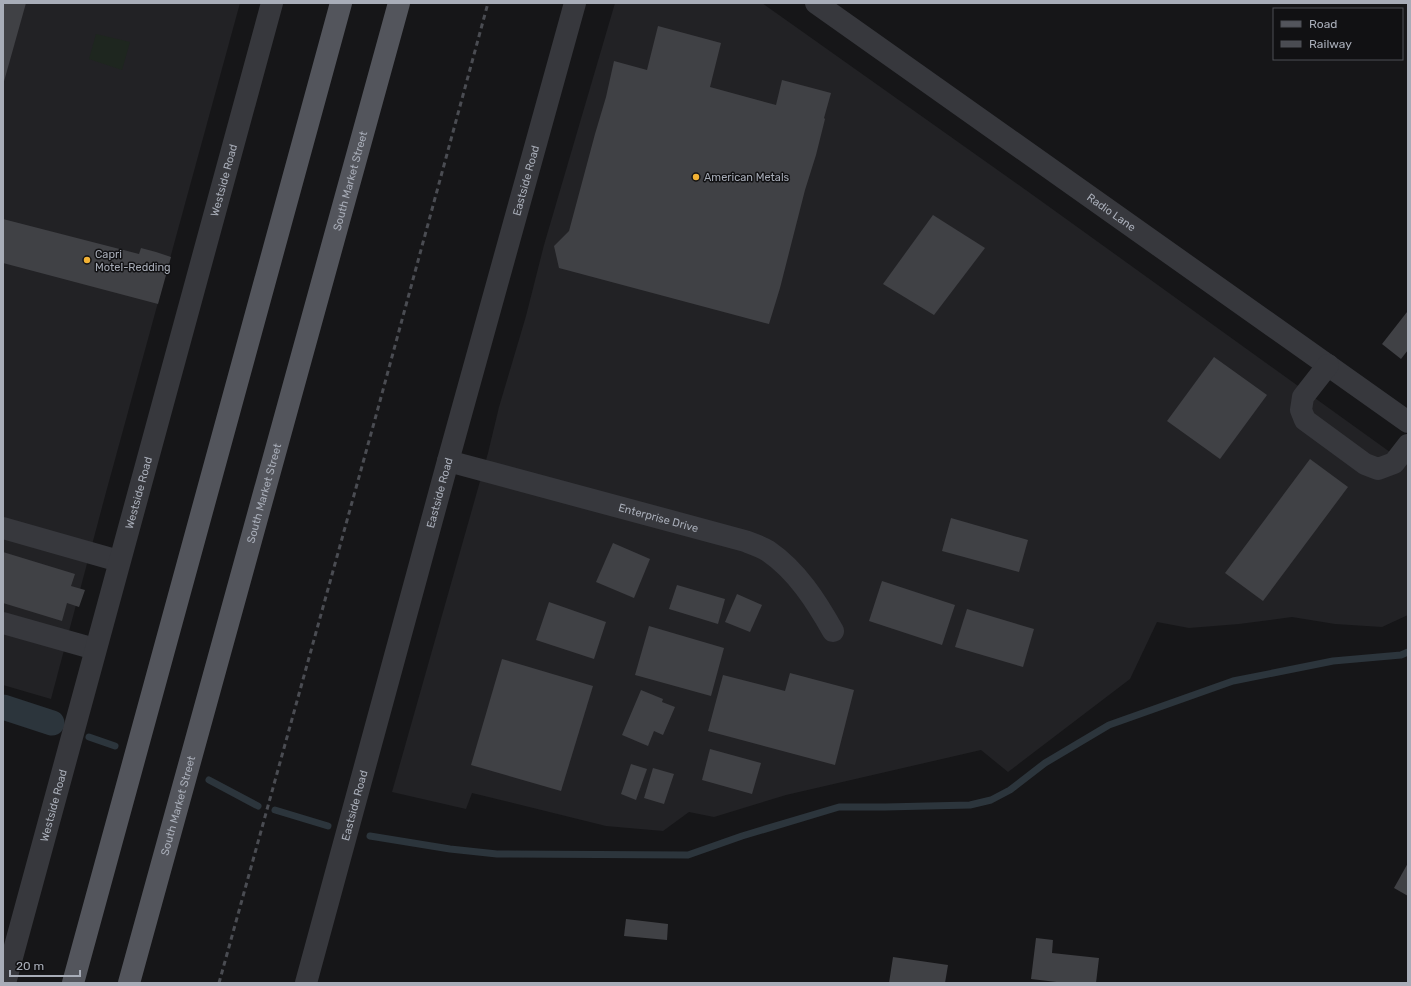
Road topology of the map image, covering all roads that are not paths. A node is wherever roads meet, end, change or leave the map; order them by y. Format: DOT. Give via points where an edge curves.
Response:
graph roads {
  1 [pos="272,3"];
  2 [pos="341,3"];
  3 [pos="399,3"];
  4 [pos="575,3"];
  5 [pos="816,3"];
  6 [pos="1328,365"];
  7 [pos="1408,422"];
  8 [pos="1408,445"];
  9 [pos="448,461"];
  10 [pos="3,528"];
  11 [pos="119,561"];
  12 [pos="3,623"];
  13 [pos="833,631"];
  14 [pos="95,650"];
  15 [pos="4,983"];
  16 [pos="73,983"];
  17 [pos="129,983"];
  18 [pos="306,983"];
  1 -- 11 [label="street, Westside Road"];
  2 -- 16 [label="main road"];
  3 -- 17 [label="main road, South Market Street"];
  4 -- 9 [label="street, Eastside Road"];
  5 -- 6 [label="street, Radio Lane"];
  6 -- 7 [label="street, Radio Lane"];
  6 -- 8 [label="street" via="1303,397 1301,410 1305,420 1365,464 1378,469 1394,463"];
  9 -- 13 [label="street, Enterprise Drive" via="745,541 767,550 802,584"];
  9 -- 18 [label="street, Eastside Road"];
  10 -- 11 [label="street"];
  11 -- 14 [label="street, Westside Road"];
  12 -- 14 [label="street"];
  14 -- 15 [label="street, Westside Road"];
}
